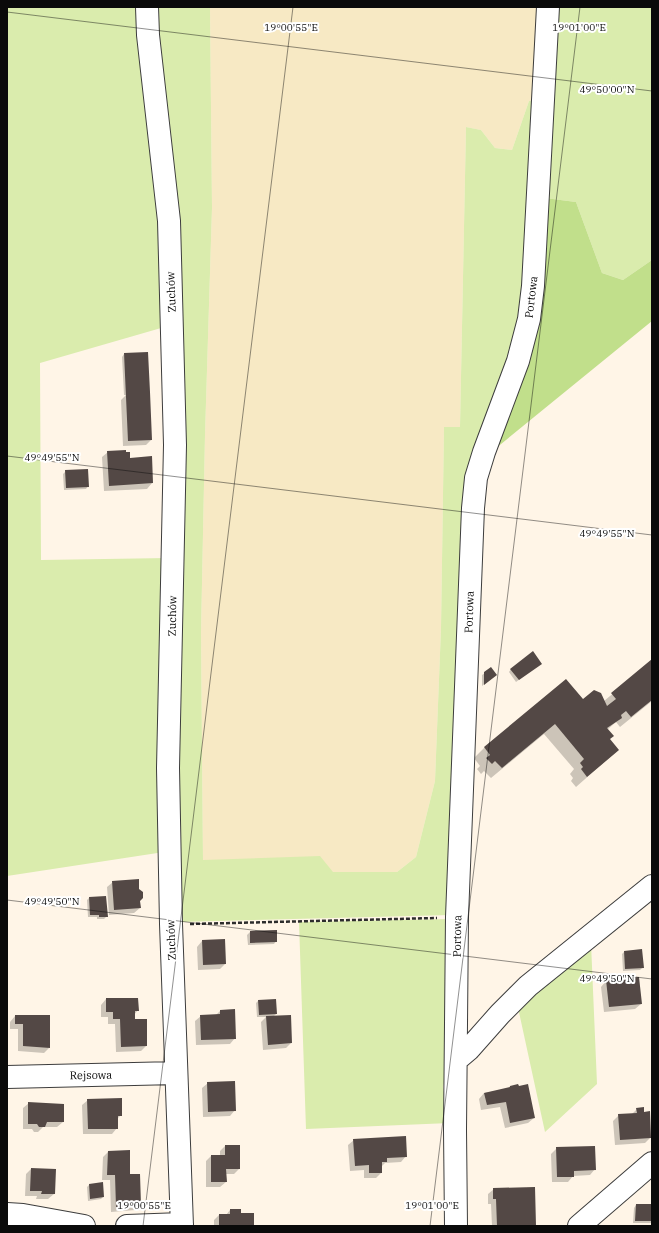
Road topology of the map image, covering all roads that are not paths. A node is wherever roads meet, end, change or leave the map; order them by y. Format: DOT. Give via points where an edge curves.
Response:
graph roads {
  1 [pos="147,7"];
  2 [pos="548,7"];
  3 [pos="652,886"];
  4 [pos="456,1060"];
  5 [pos="176,1073"];
  6 [pos="7,1076"];
  7 [pos="652,1162"];
  8 [pos="7,1214"];
  9 [pos="182,1225"];
  10 [pos="84,1226"];
  11 [pos="127,1226"];
  12 [pos="456,1226"];
  13 [pos="580,1226"];
  1 -- 5 [label="street, Zuchów" via="169,221 174,403 168,768"];
  2 -- 4 [label="street, Portowa" via="529,319 518,361 476,478 473,508 457,917"];
  3 -- 4 [label="street" via="528,986"];
  4 -- 12 [label="street, Portowa"];
  5 -- 6 [label="street, Rejsowa"];
  5 -- 9 [label="street, Zuchów"];
  7 -- 13 [label="street"];
  8 -- 10 [label="street"];
  9 -- 11 [label="street"];
}
